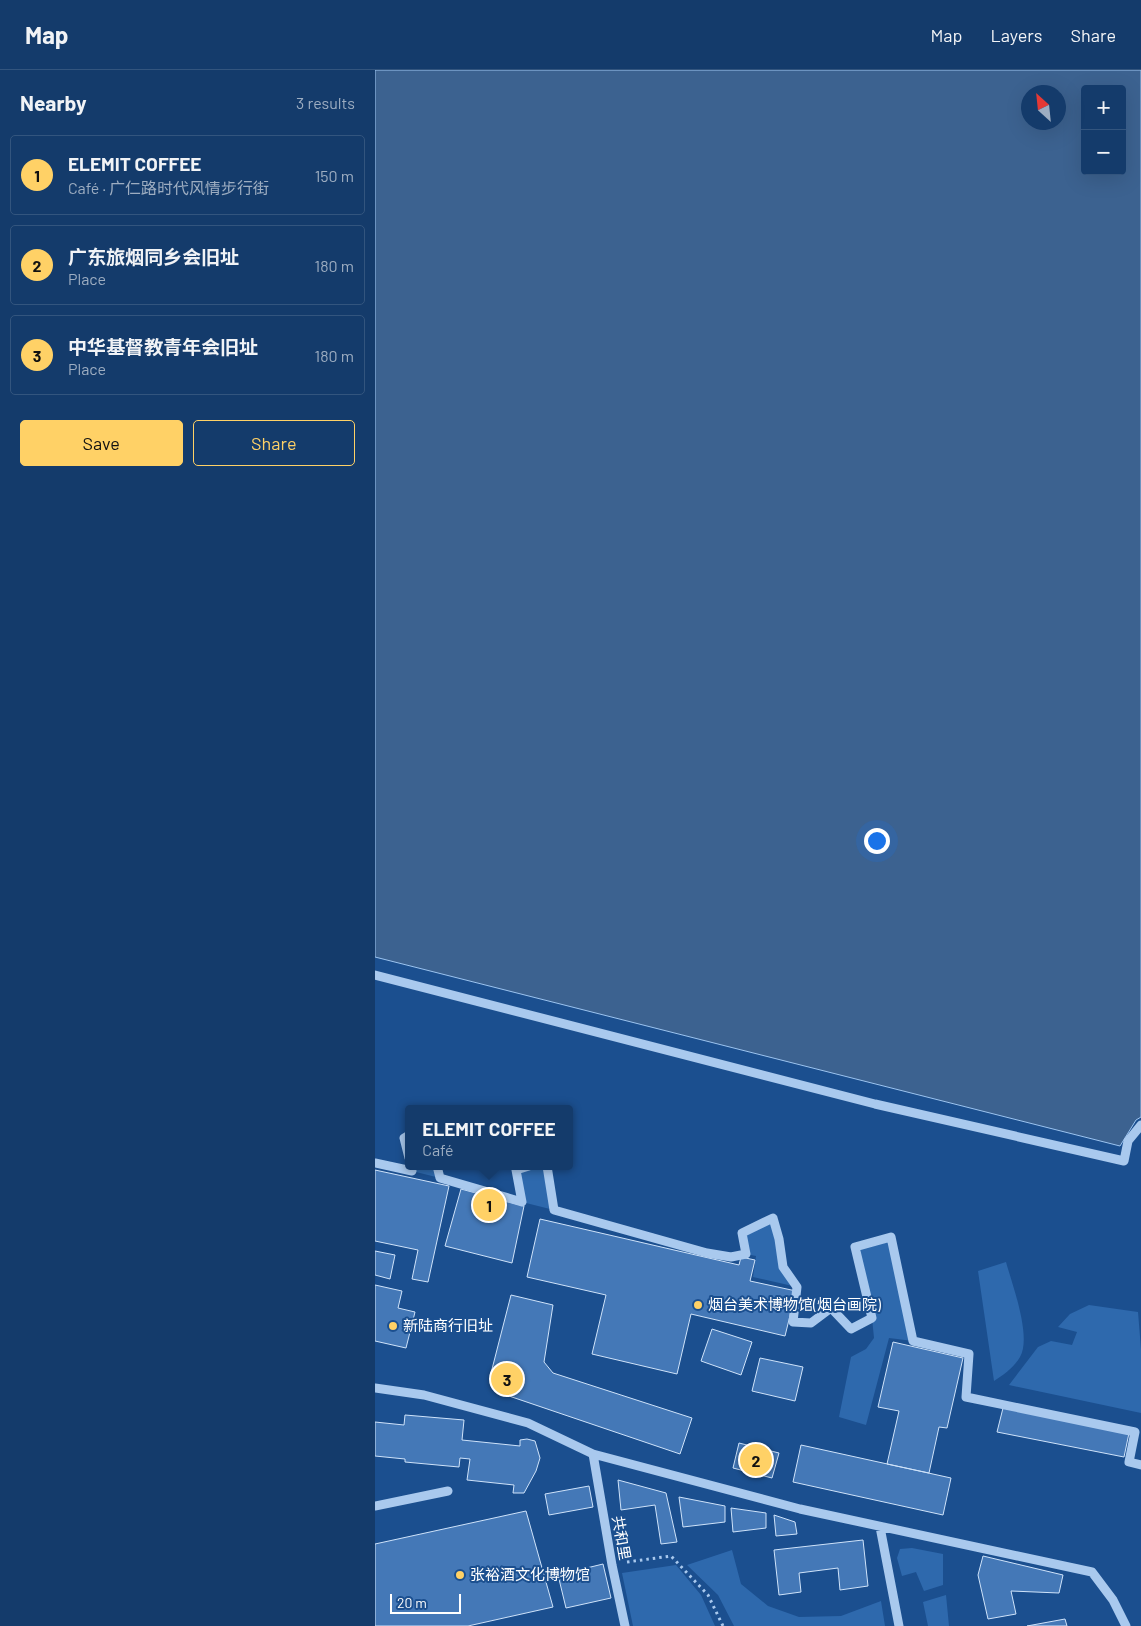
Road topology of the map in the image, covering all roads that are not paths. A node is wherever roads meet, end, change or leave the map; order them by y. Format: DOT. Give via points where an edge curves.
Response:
graph roads {
  1 [pos="375,975"];
  2 [pos="1141,1124"];
  3 [pos="375,1163"];
  4 [pos="405,1169"];
  5 [pos="438,1170"];
  6 [pos="516,1170"];
  7 [pos="548,1170"];
  8 [pos="375,1388"];
  9 [pos="593,1454"];
  10 [pos="1141,1465"];
  11 [pos="448,1491"];
  12 [pos="375,1506"];
  13 [pos="880,1527"];
  14 [pos="625,1626"];
  15 [pos="899,1626"];
  16 [pos="1126,1626"];
  1 -- 2 [label="street" via="875,1104 1124,1161 1129,1141"];
  3 -- 4 [label="street"];
  5 -- 6 [label="street" via="440,1178 522,1202"];
  7 -- 10 [label="street" via="554,1210 707,1253 731,1257 746,1254 742,1233 773,1218 783,1267 797,1287 793,1322 811,1323 831,1308 851,1330 872,1318 855,1247 891,1237 913,1341 969,1354 967,1397 1135,1432 1129,1462"];
  8 -- 9 [label="street" via="424,1395 528,1423"];
  9 -- 13 [label="street"];
  9 -- 14 [label="street, 共和里"];
  11 -- 12 [label="street"];
  13 -- 15 [label="street"];
  13 -- 16 [label="street" via="1092,1572 1113,1600"];
}
